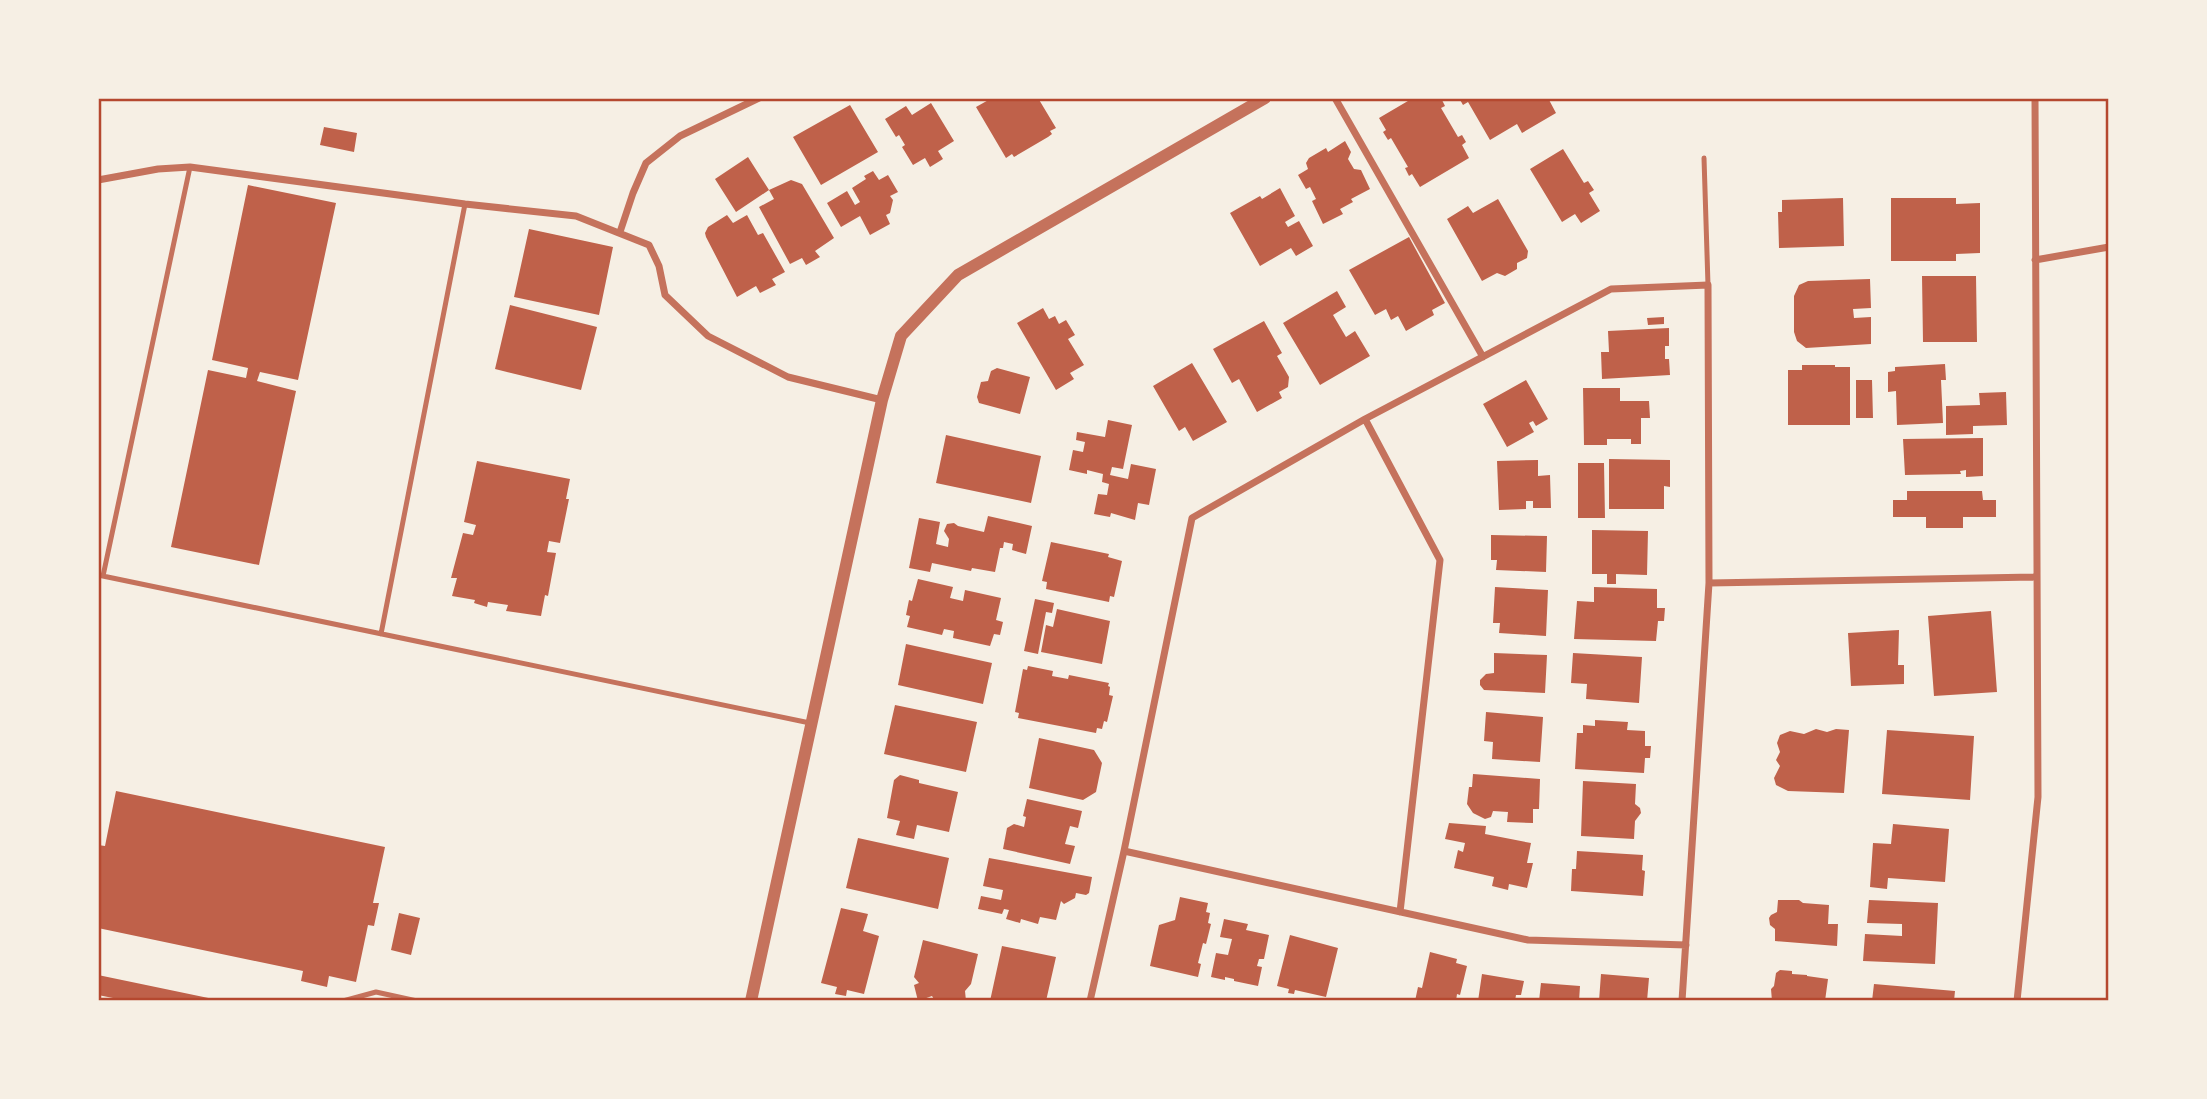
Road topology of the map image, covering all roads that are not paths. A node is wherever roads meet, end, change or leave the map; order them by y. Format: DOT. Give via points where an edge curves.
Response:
graph roads {
  1 [pos="759,98"];
  2 [pos="1265,98"];
  3 [pos="1335,98"];
  4 [pos="2035,98"];
  5 [pos="1704,158"];
  6 [pos="190,167"];
  7 [pos="98,180"];
  8 [pos="465,204"];
  9 [pos="620,232"];
  10 [pos="2109,247"];
  11 [pos="2035,260"];
  12 [pos="1708,285"];
  13 [pos="1483,357"];
  14 [pos="882,400"];
  15 [pos="1365,419"];
  16 [pos="101,575"];
  17 [pos="2037,577"];
  18 [pos="1709,583"];
  19 [pos="380,634"];
  20 [pos="810,723"];
  21 [pos="1124,851"];
  22 [pos="1400,912"];
  23 [pos="1686,945"];
  24 [pos="343,1001"];
  25 [pos="417,1001"];
  26 [pos="751,1001"];
  27 [pos="1090,1001"];
  28 [pos="1682,1001"];
  29 [pos="2018,1001"];
  1 -- 9 [label="street" via="680,136 646,163"];
  2 -- 14 [label="street" via="958,275 901,336"];
  3 -- 13 [label="street"];
  4 -- 11 [label="street"];
  5 -- 12 [label="lane"];
  6 -- 7 [label="street"];
  6 -- 8 [label="street"];
  6 -- 16 [label="lane"];
  8 -- 9 [label="street" via="576,216"];
  8 -- 19 [label="lane"];
  9 -- 14 [label="street" via="649,245 665,295 708,336 788,377"];
  10 -- 11 [label="street"];
  11 -- 17 [label="street"];
  12 -- 13 [label="street" via="1611,289"];
  12 -- 18 [label="street"];
  13 -- 15 [label="street"];
  14 -- 20 [label="street"];
  15 -- 21 [label="street" via="1192,518"];
  15 -- 22 [label="street" via="1440,560"];
  16 -- 19 [label="lane"];
  17 -- 18 [label="street"];
  17 -- 29 [label="street" via="2038,797"];
  18 -- 23 [label="street"];
  19 -- 20 [label="lane"];
  20 -- 26 [label="street"];
  21 -- 22 [label="street"];
  21 -- 27 [label="street"];
  22 -- 23 [label="street" via="1528,940"];
  23 -- 28 [label="street"];
  24 -- 25 [label="lane" via="376,992"];
}
